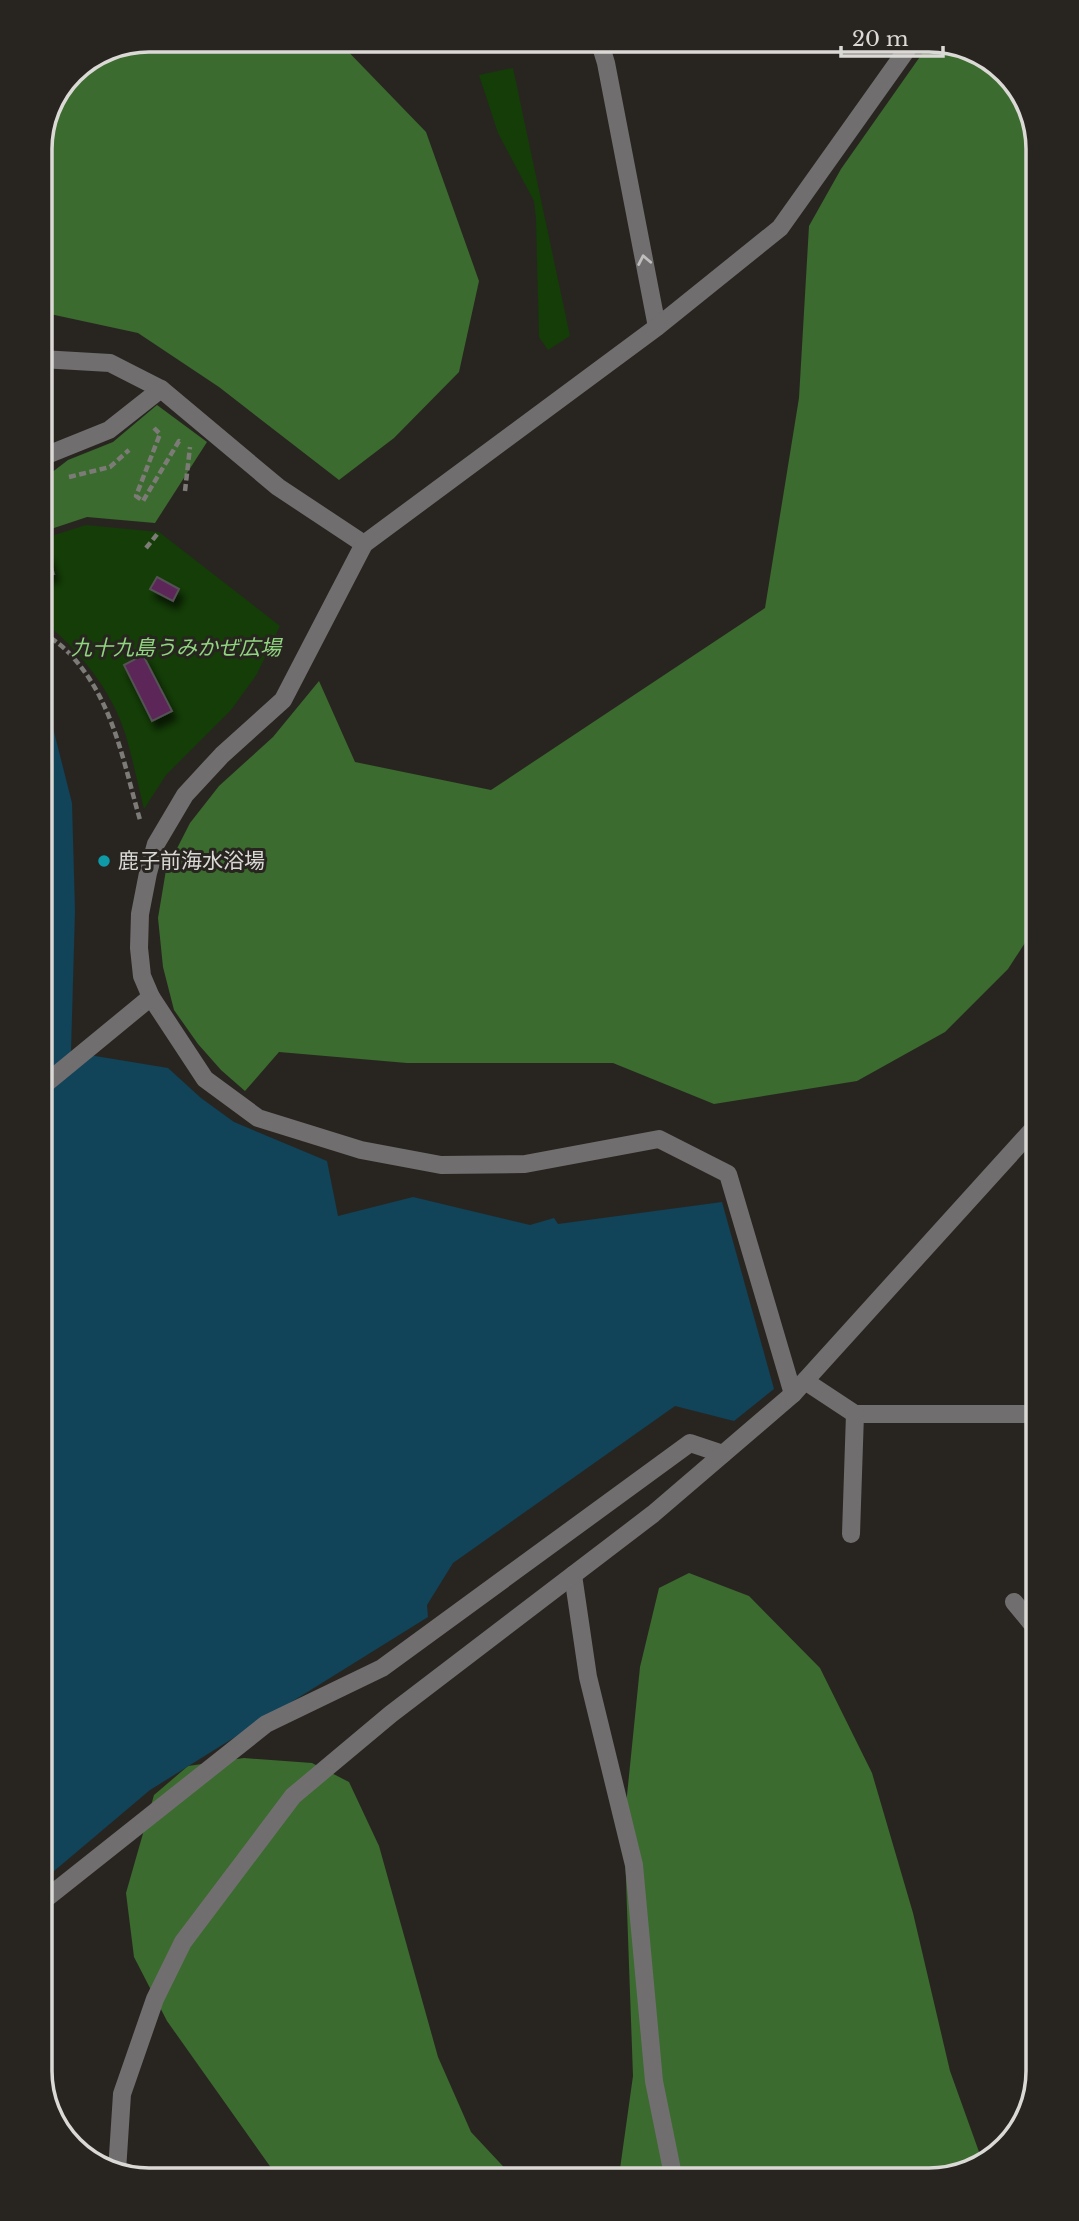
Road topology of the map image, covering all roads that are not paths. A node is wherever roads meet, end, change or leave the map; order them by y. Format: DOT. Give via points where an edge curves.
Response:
graph roads {
  1 [pos="603,53"];
  2 [pos="904,53"];
  3 [pos="657,327"];
  4 [pos="53,360"];
  5 [pos="161,388"];
  6 [pos="53,453"];
  7 [pos="364,544"];
  8 [pos="151,997"];
  9 [pos="53,1078"];
  10 [pos="1026,1138"];
  11 [pos="799,1388"];
  12 [pos="855,1413"];
  13 [pos="1026,1413"];
  14 [pos="723,1454"];
  15 [pos="851,1534"];
  16 [pos="573,1574"];
  17 [pos="1014,1602"];
  18 [pos="1026,1617"];
  19 [pos="52,1894"];
  20 [pos="118,2162"];
  21 [pos="672,2168"];
  3 -- 1 [label="street, one-way"];
  2 -- 3 [label="street" via="780,228"];
  3 -- 7 [label="street"];
  4 -- 5 [label="street" via="110,363"];
  5 -- 6 [label="street" via="108,430"];
  5 -- 7 [label="street" via="278,487"];
  7 -- 8 [label="street" via="283,700 185,795 156,844 140,914 142,976"];
  8 -- 9 [label="street"];
  8 -- 11 [label="street" via="205,1079 258,1118 361,1150 441,1165 525,1164 659,1139 728,1174"];
  10 -- 11 [label="street"];
  11 -- 12 [label="street"];
  11 -- 14 [label="street"];
  12 -- 13 [label="street"];
  12 -- 15 [label="street"];
  14 -- 16 [label="street"];
  14 -- 19 [label="street" via="690,1443 382,1668 266,1724"];
  16 -- 20 [label="street" via="293,1796 183,1942 155,1999 122,2094"];
  16 -- 21 [label="street" via="588,1677 634,1865 654,2081"];
  17 -- 18 [label="street"];
}
